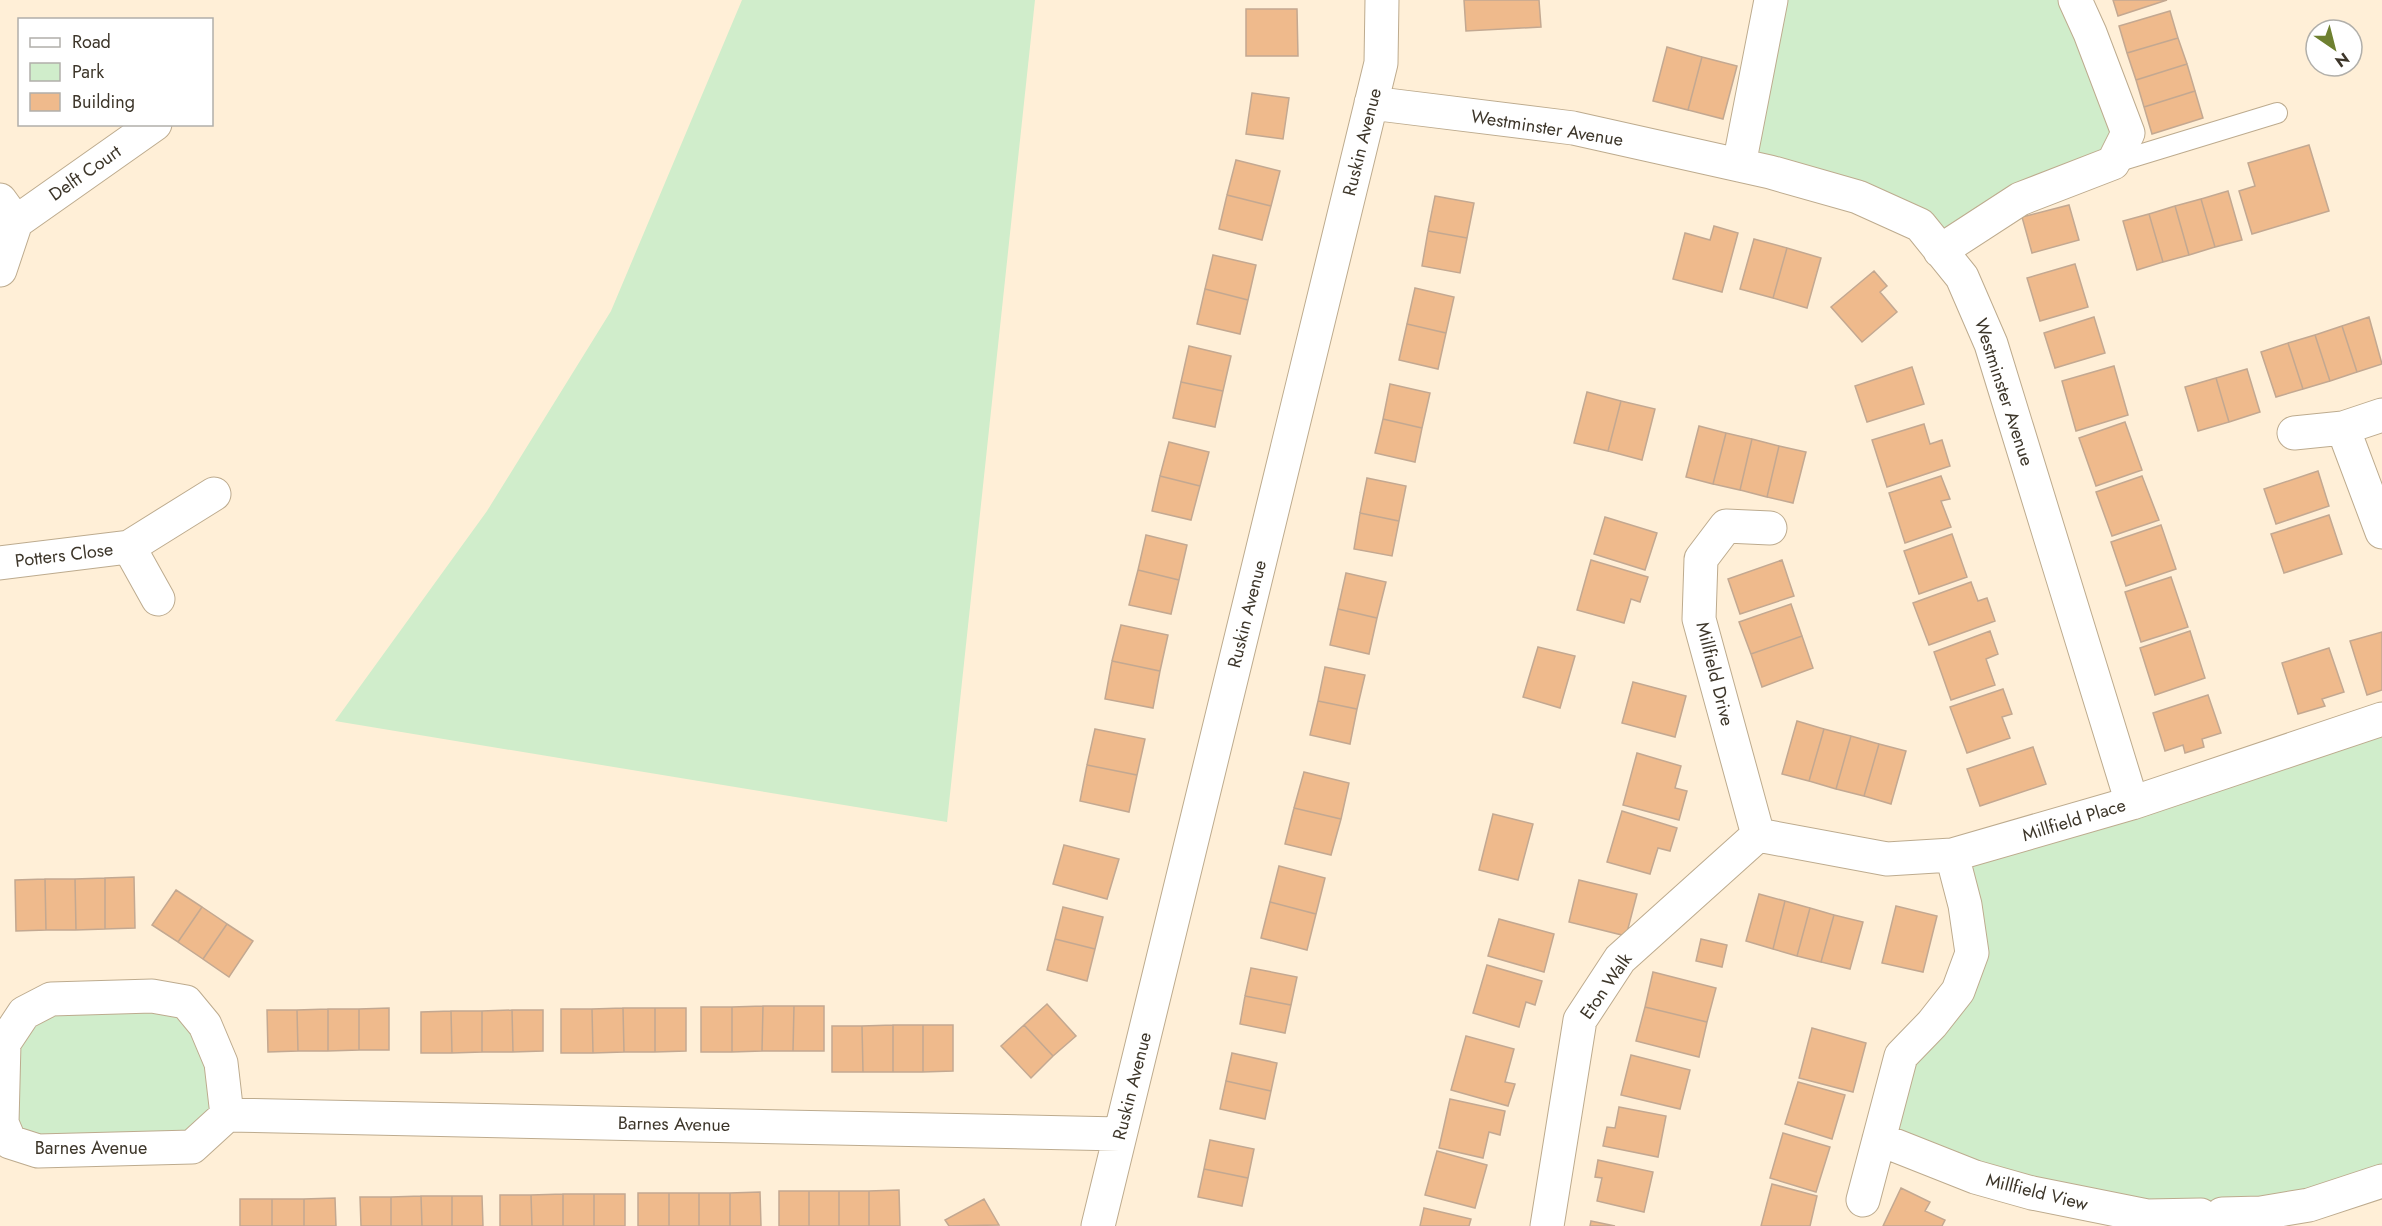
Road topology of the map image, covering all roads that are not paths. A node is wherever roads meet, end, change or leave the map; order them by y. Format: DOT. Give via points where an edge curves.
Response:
graph roads {
  1 [pos="1382,0"];
  2 [pos="1771,0"];
  3 [pos="2075,0"];
  4 [pos="1371,103"];
  5 [pos="2277,113"];
  6 [pos="152,126"];
  7 [pos="2113,163"];
  8 [pos="1739,165"];
  9 [pos="8,211"];
  10 [pos="1940,251"];
  11 [pos="0,270"];
  12 [pos="2382,415"];
  13 [pos="2343,428"];
  14 [pos="2294,433"];
  15 [pos="214,494"];
  16 [pos="1770,528"];
  17 [pos="2382,532"];
  18 [pos="129,548"];
  19 [pos="0,563"];
  20 [pos="158,599"];
  21 [pos="2382,719"];
  22 [pos="2132,802"];
  23 [pos="1758,835"];
  24 [pos="1952,855"];
  25 [pos="227,1115"];
  26 [pos="1120,1134"];
  27 [pos="1880,1139"];
  28 [pos="2382,1181"];
  29 [pos="1863,1200"];
  30 [pos="1098,1226"];
  31 [pos="1547,1226"];
  1 -- 4 [label="street, Ruskin Avenue" via="1381,63"];
  2 -- 8 [label="street"];
  3 -- 7 [label="street" via="2128,133"];
  4 -- 8 [label="street, Westminster Avenue" via="1573,128"];
  4 -- 26 [label="street, Ruskin Avenue"];
  5 -- 7 [label="lane"];
  6 -- 9 [label="street, Delft Court"];
  7 -- 10 [label="street" via="2020,199"];
  8 -- 10 [label="street, Westminster Avenue" via="1858,197 1920,225"];
  9 -- 11 [label="street, Delft Court"];
  10 -- 22 [label="street, Westminster Avenue" via="1962,277 1991,344"];
  12 -- 13 [label="street"];
  13 -- 14 [label="street"];
  13 -- 17 [label="street"];
  15 -- 18 [label="street, Potters Close"];
  16 -- 23 [label="street, Millfield Drive" via="1726,526 1701,559 1699,619"];
  18 -- 19 [label="street, Potters Close"];
  18 -- 20 [label="street, Potters Close"];
  21 -- 22 [label="street, Millfield Place"];
  22 -- 24 [label="street, Millfield Place"];
  23 -- 24 [label="street, Millfield Place" via="1887,859"];
  23 -- 31 [label="street, Eton Walk" via="1620,959 1580,1020"];
  24 -- 27 [label="street" via="1972,953 1958,991 1901,1056"];
  25 -- 25 [label="street, Barnes Avenue" via="221,1063 205,1025 186,1002 152,996 51,999 24,1012 4,1043 2,1123 10,1142 38,1151 192,1147"];
  25 -- 26 [label="street, Barnes Avenue"];
  26 -- 30 [label="street, Ruskin Avenue"];
  27 -- 28 [label="street, Millfield View" via="1975,1177 2146,1216 2261,1213 2309,1204"];
  27 -- 29 [label="street"];
}
